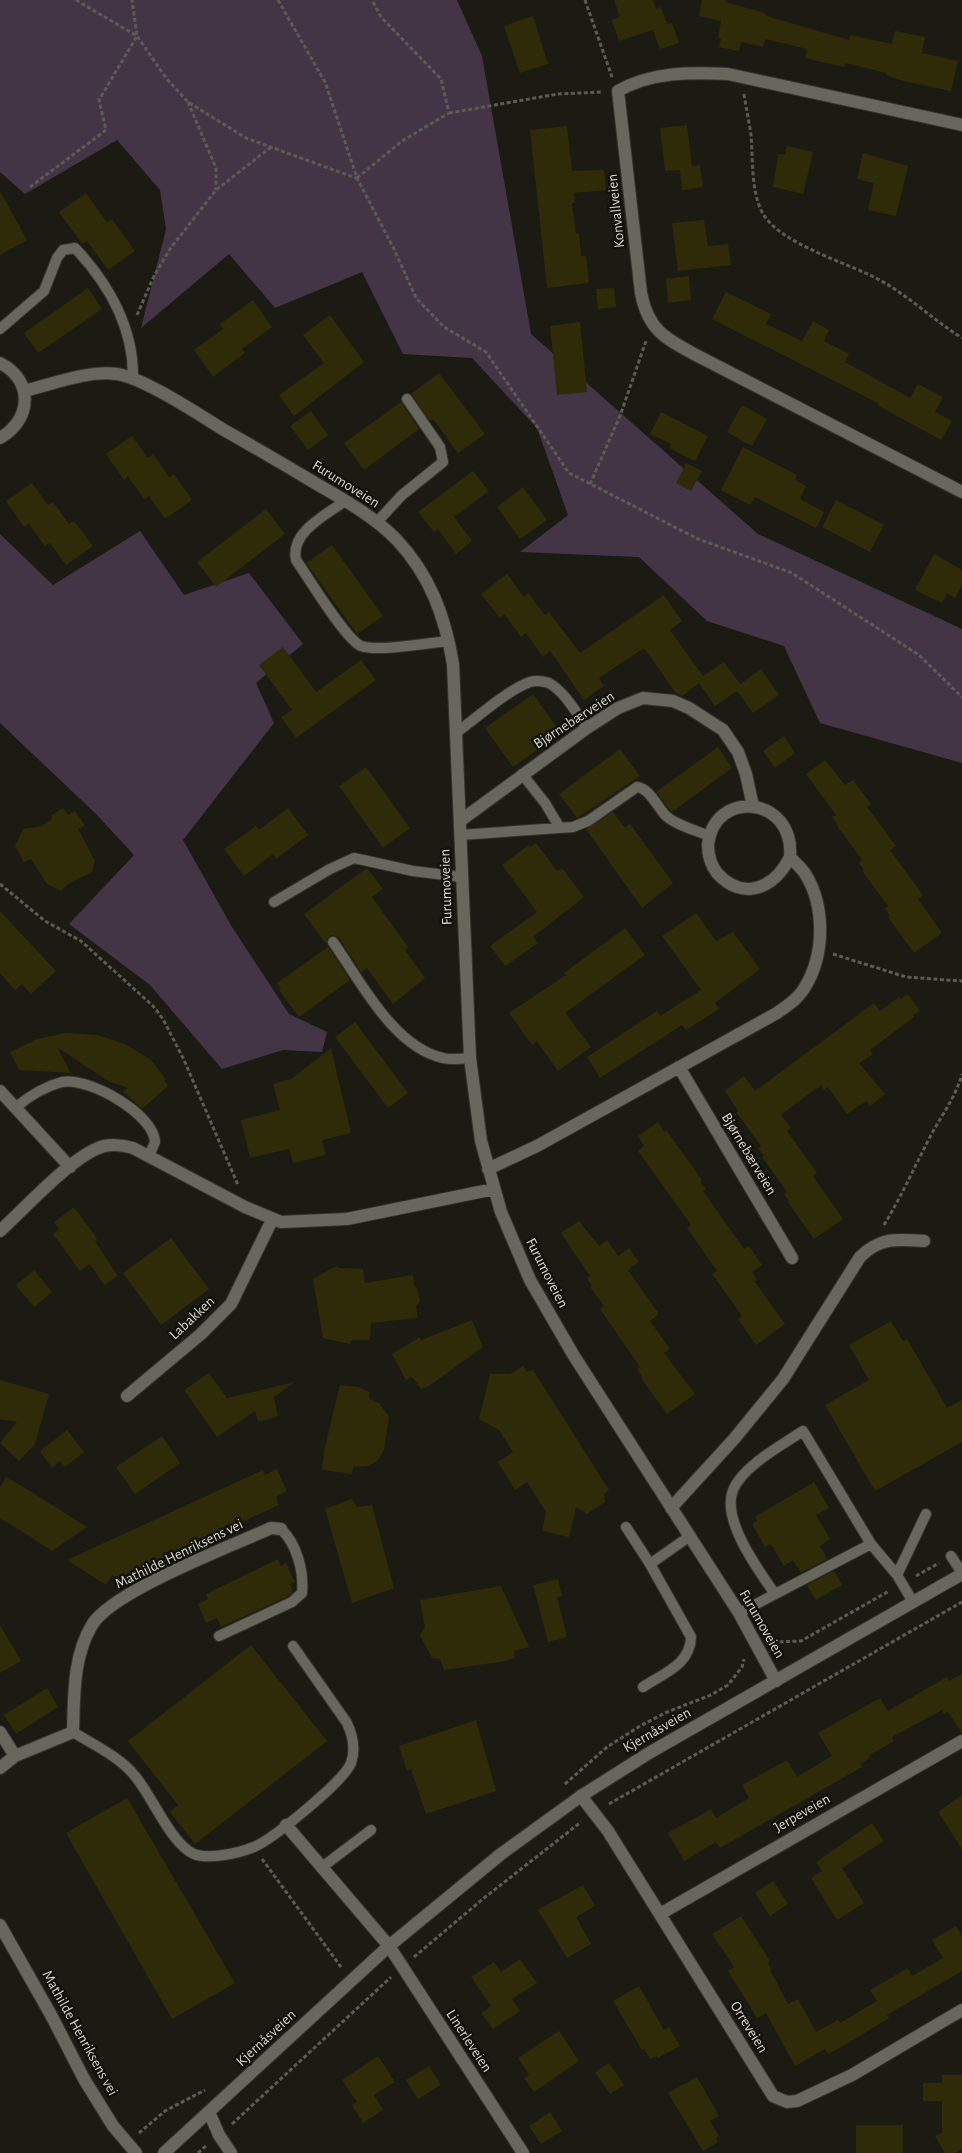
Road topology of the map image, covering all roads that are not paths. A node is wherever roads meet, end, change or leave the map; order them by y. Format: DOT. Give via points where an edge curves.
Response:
graph roads {
  1 [pos="962,125"];
  2 [pos="0,329"];
  3 [pos="0,363"];
  4 [pos="134,379"];
  5 [pos="24,391"];
  6 [pos="407,399"];
  7 [pos="0,438"];
  8 [pos="962,492"];
  9 [pos="345,501"];
  10 [pos="377,522"];
  11 [pos="449,641"];
  12 [pos="587,728"];
  13 [pos="456,733"];
  14 [pos="522,774"];
  15 [pos="753,806"];
  16 [pos="460,821"];
  17 [pos="560,828"];
  18 [pos="460,835"];
  19 [pos="709,836"];
  20 [pos="790,857"];
  21 [pos="461,877"];
  22 [pos="274,902"];
  23 [pos="334,942"];
  24 [pos="470,1058"];
  25 [pos="679,1068"];
  26 [pos="0,1091"];
  27 [pos="15,1108"];
  28 [pos="149,1156"];
  29 [pos="70,1167"];
  30 [pos="488,1169"];
  31 [pos="494,1189"];
  32 [pos="272,1220"];
  33 [pos="0,1231"];
  34 [pos="924,1240"];
  35 [pos="792,1258"];
  36 [pos="127,1396"];
  37 [pos="671,1508"];
  38 [pos="926,1514"];
  39 [pos="626,1527"];
  40 [pos="281,1529"];
  41 [pos="690,1536"];
  42 [pos="871,1544"];
  43 [pos="951,1556"];
  44 [pos="650,1564"];
  45 [pos="962,1573"];
  46 [pos="900,1579"];
  47 [pos="775,1594"];
  48 [pos="912,1602"];
  49 [pos="739,1613"];
  50 [pos="219,1636"];
  51 [pos="294,1646"];
  52 [pos="776,1681"];
  53 [pos="642,1687"];
  54 [pos="0,1732"];
  55 [pos="73,1732"];
  56 [pos="962,1741"];
  57 [pos="15,1756"];
  58 [pos="0,1768"];
  59 [pos="581,1796"];
  60 [pos="286,1825"];
  61 [pos="371,1830"];
  62 [pos="321,1868"];
  63 [pos="660,1914"];
  64 [pos="0,1925"];
  65 [pos="389,1946"];
  66 [pos="962,2010"];
  67 [pos="209,2112"];
  68 [pos="136,2153"];
  69 [pos="164,2153"];
  70 [pos="231,2153"];
  71 [pos="523,2153"];
  1 -- 8 [label="street, Konvallveien" via="741,76 701,72 637,81 618,91 641,293 652,324 687,350"];
  2 -- 4 [label="lane" via="44,291 57,258 63,250 73,247 111,295 125,324 134,361"];
  3 -- 5 [label="street" via="12,370"];
  4 -- 5 [label="street, Furumoveien" via="104,373"];
  4 -- 9 [label="street, Furumoveien"];
  5 -- 7 [label="street" via="23,414 17,424"];
  6 -- 10 [label="lane" via="440,447 443,462 402,495"];
  9 -- 10 [label="street, Furumoveien"];
  9 -- 11 [label="lane" via="301,535 294,551 296,560 346,632 358,644 374,648"];
  10 -- 11 [label="street, Furumoveien" via="425,576 437,600"];
  11 -- 13 [label="street, Furumoveien"];
  12 -- 13 [label="lane" via="563,696 550,684 539,680 516,689"];
  12 -- 14 [label="street, Bjørnebærveien"];
  12 -- 15 [label="street, Bjørnebærveien" via="618,708 643,698 661,698 689,708 729,737 746,774"];
  13 -- 16 [label="street, Furumoveien"];
  14 -- 16 [label="street, Bjørnebærveien"];
  14 -- 17 [label="lane"];
  15 -- 19 [label="street" via="731,810 714,825"];
  15 -- 20 [label="street" via="765,809 783,823 789,834"];
  16 -- 18 [label="street, Furumoveien"];
  17 -- 18 [label="lane"];
  17 -- 19 [label="lane" via="582,824 641,787 667,817"];
  18 -- 21 [label="street, Furumoveien"];
  19 -- 20 [label="street" via="708,852 713,868 738,888 755,888 770,883 782,872"];
  20 -- 25 [label="street" via="805,874 814,894 821,926 810,978 792,1002"];
  21 -- 22 [label="lane" via="354,858 330,868"];
  21 -- 24 [label="street, Furumoveien"];
  23 -- 24 [label="lane" via="383,1014 405,1038 441,1058"];
  24 -- 30 [label="street, Furumoveien" via="476,1115"];
  25 -- 30 [label="street" via="537,1146"];
  25 -- 35 [label="street, Bjørnebærveien"];
  26 -- 27 [label="street"];
  27 -- 28 [label="lane" via="62,1082 94,1086 150,1125 155,1142"];
  27 -- 29 [label="street"];
  28 -- 29 [label="street" via="116,1144 96,1149"];
  28 -- 32 [label="street"];
  29 -- 33 [label="street"];
  30 -- 31 [label="street, Furumoveien"];
  31 -- 32 [label="street" via="347,1219 297,1223"];
  31 -- 37 [label="street, Furumoveien" via="530,1280 574,1356"];
  32 -- 36 [label="street, Labakken" via="231,1304 201,1334"];
  34 -- 37 [label="street" via="879,1242 868,1248 838,1289 783,1379"];
  37 -- 41 [label="street, Furumoveien"];
  38 -- 46 [label="lane"];
  39 -- 44 [label="lane"];
  40 -- 50 [label="lane" via="293,1546 300,1567 302,1592 292,1602"];
  40 -- 55 [label="street, Mathilde Henriksens vei" via="271,1528 126,1595 101,1614 86,1637 77,1670"];
  41 -- 44 [label="lane"];
  41 -- 49 [label="street, Furumoveien"];
  42 -- 46 [label="lane"];
  42 -- 47 [label="lane"];
  42 -- 47 [label="lane" via="803,1431 745,1473 732,1491 732,1513 740,1540"];
  43 -- 45 [label="lane"];
  44 -- 53 [label="lane" via="686,1626 690,1649 680,1664"];
  45 -- 48 [label="street, Kjernåsveien"];
  46 -- 48 [label="lane"];
  47 -- 49 [label="lane"];
  48 -- 52 [label="street, Kjernåsveien"];
  49 -- 52 [label="street, Furumoveien"];
  51 -- 60 [label="lane" via="347,1723 353,1736 354,1752 341,1778"];
  52 -- 59 [label="street, Kjernåsveien"];
  54 -- 57 [label="street"];
  55 -- 57 [label="street"];
  55 -- 60 [label="lane" via="130,1771 176,1839 194,1854 208,1858 254,1847"];
  56 -- 63 [label="street, Jerpeveien"];
  57 -- 58 [label="street"];
  59 -- 63 [label="street, Orreveien" via="608,1831"];
  59 -- 65 [label="street, Kjernåsveien" via="501,1854"];
  60 -- 62 [label="street"];
  61 -- 62 [label="lane"];
  62 -- 65 [label="street"];
  63 -- 66 [label="street, Orreveien" via="773,2096 779,2100 797,2101 844,2078"];
  64 -- 68 [label="street, Mathilde Henriksens vei" via="84,2079 113,2126"];
  65 -- 67 [label="street, Kjernåsveien"];
  65 -- 71 [label="street, Linerleveien"];
  67 -- 69 [label="street, Kjernåsveien"];
  67 -- 70 [label="street" via="218,2135"];
}
